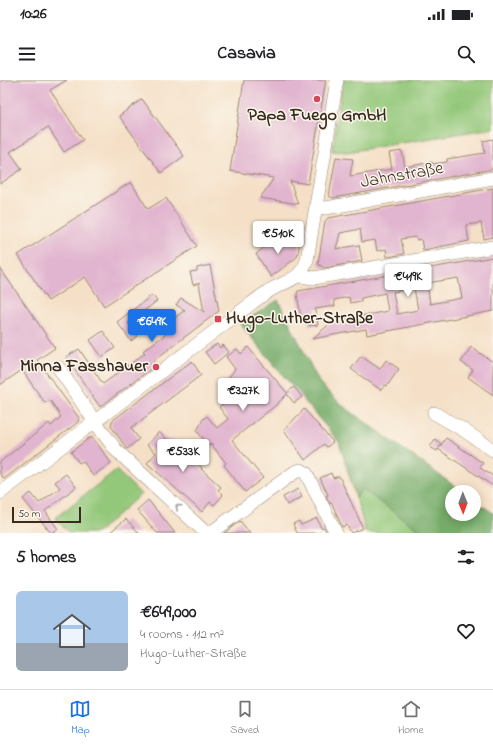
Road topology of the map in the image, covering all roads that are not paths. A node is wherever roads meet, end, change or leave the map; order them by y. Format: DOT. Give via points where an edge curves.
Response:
graph roads {
  1 [pos="337,80"];
  2 [pos="493,178"];
  3 [pos="317,207"];
  4 [pos="493,247"];
  5 [pos="298,276"];
  6 [pos="58,367"];
  7 [pos="434,413"];
  8 [pos="94,422"];
  9 [pos="493,450"];
  10 [pos="0,493"];
  11 [pos="206,533"];
  12 [pos="210,533"];
  13 [pos="336,533"];
  1 -- 3 [label="street"];
  2 -- 3 [label="street, Jahnstraße" via="326,208"];
  3 -- 5 [label="street" via="307,260"];
  4 -- 5 [label="street" via="314,278"];
  5 -- 8 [label="street" via="262,295"];
  6 -- 8 [label="street"];
  7 -- 9 [label="street"];
  8 -- 10 [label="street"];
  11 -- 8 [label="street, one-way" via="122,456"];
  12 -- 13 [label="street" via="301,470 306,473"];
}
